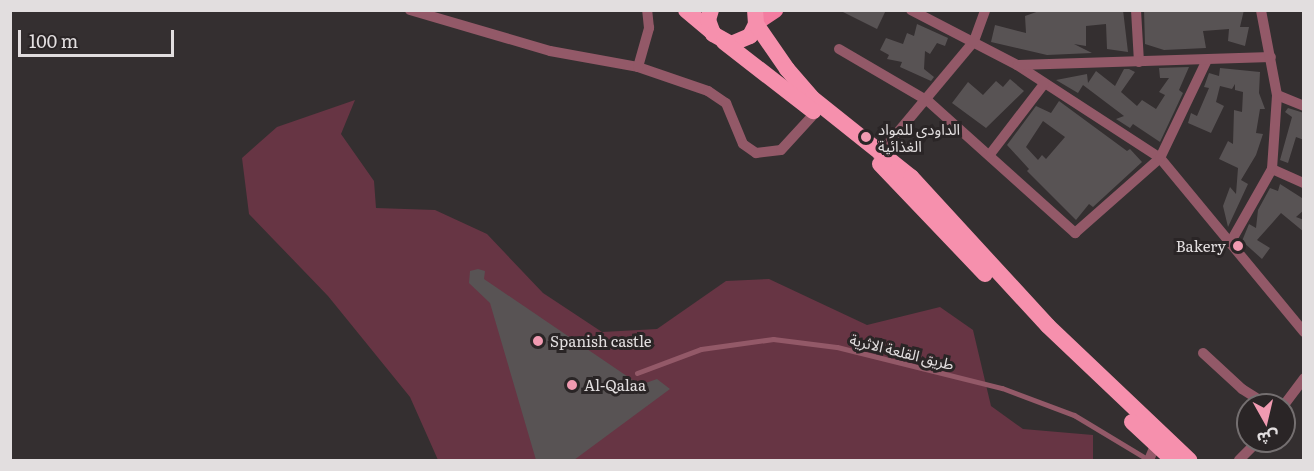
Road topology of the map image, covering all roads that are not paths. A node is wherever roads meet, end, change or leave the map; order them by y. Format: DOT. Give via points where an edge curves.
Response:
graph roads {
  1 [pos="410,10"];
  2 [pos="647,10"];
  3 [pos="686,10"];
  4 [pos="711,10"];
  5 [pos="775,10"];
  6 [pos="911,10"];
  7 [pos="985,10"];
  8 [pos="1136,10"];
  9 [pos="1261,10"];
  10 [pos="756,19"];
  11 [pos="718,38"];
  12 [pos="974,41"];
  13 [pos="839,49"];
  14 [pos="1271,57"];
  15 [pos="1207,60"];
  16 [pos="1139,62"];
  17 [pos="1017,65"];
  18 [pos="638,67"];
  19 [pos="1044,84"];
  20 [pos="1278,95"];
  21 [pos="928,101"];
  22 [pos="1304,106"];
  23 [pos="815,112"];
  24 [pos="991,153"];
  25 [pos="879,155"];
  26 [pos="1160,158"];
  27 [pos="1272,169"];
  28 [pos="1304,183"];
  29 [pos="1230,243"];
  30 [pos="1304,332"];
  31 [pos="1203,353"];
  32 [pos="637,373"];
  33 [pos="1304,378"];
  34 [pos="1248,393"];
  35 [pos="1293,393"];
  36 [pos="1153,450"];
  37 [pos="1173,460"];
  38 [pos="1189,460"];
  1 -- 18 [label="street" via="550,51"];
  2 -- 18 [label="street" via="649,28"];
  3 -- 11 [label="highway"];
  4 -- 11 [label="highway" via="708,20"];
  5 -- 10 [label="main road"];
  6 -- 12 [label="street"];
  7 -- 12 [label="street"];
  8 -- 16 [label="street"];
  9 -- 14 [label="street"];
  10 -- 11 [label="highway" via="744,40"];
  10 -- 25 [label="highway" via="803,89"];
  11 -- 23 [label="highway"];
  12 -- 17 [label="street"];
  12 -- 21 [label="street"];
  13 -- 21 [label="street"];
  14 -- 15 [label="street"];
  14 -- 20 [label="street"];
  15 -- 16 [label="street"];
  15 -- 26 [label="street"];
  16 -- 17 [label="street"];
  17 -- 19 [label="street"];
  18 -- 23 [label="street" via="722,98 743,144 756,153 781,150"];
  19 -- 24 [label="street"];
  19 -- 26 [label="street"];
  20 -- 22 [label="street"];
  20 -- 27 [label="street"];
  21 -- 24 [label="street"];
  21 -- 25 [label="street"];
  23 -- 25 [label="highway"];
  24 -- 26 [label="street" via="1075,233"];
  25 -- 36 [label="highway" via="952,218"];
  26 -- 29 [label="street"];
  27 -- 28 [label="street"];
  27 -- 29 [label="street"];
  29 -- 30 [label="street"];
  31 -- 34 [label="street"];
  32 -- 36 [label="lane, طريق القلعة الاثرية" via="701,349 772,339 837,347 1002,388"];
  33 -- 35 [label="street"];
  36 -- 37 [label="highway"];
  36 -- 38 [label="highway"];
}
